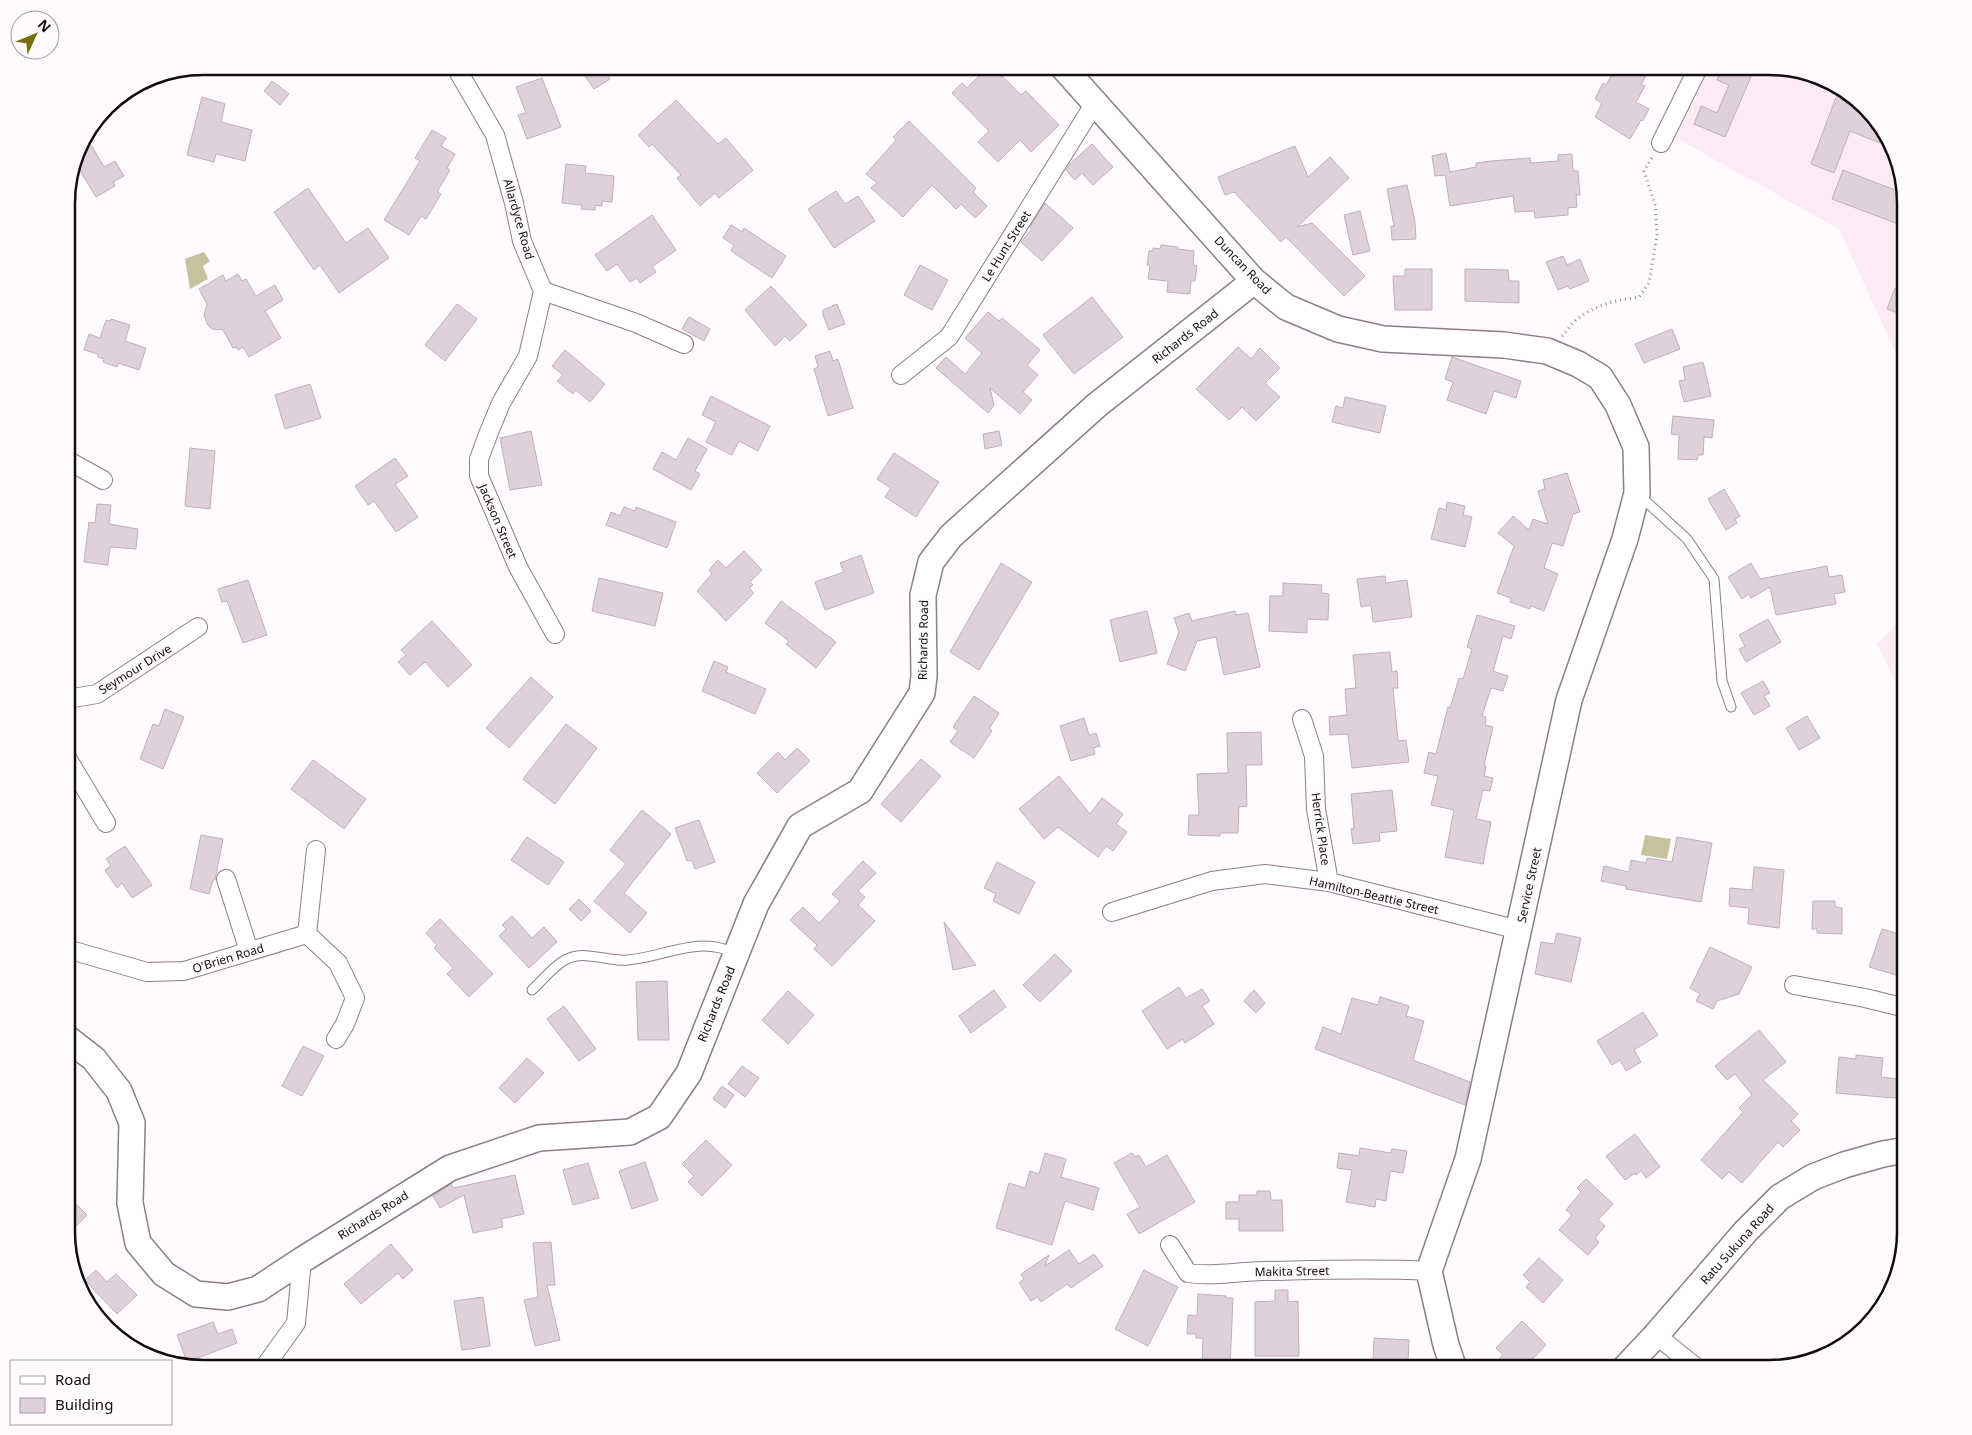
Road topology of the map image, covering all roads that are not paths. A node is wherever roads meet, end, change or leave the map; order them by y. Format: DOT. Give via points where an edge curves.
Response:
graph roads {
  1 [pos="460,75"];
  2 [pos="1070,75"];
  3 [pos="1695,75"];
  4 [pos="1094,103"];
  5 [pos="1661,143"];
  6 [pos="1254,281"];
  7 [pos="543,291"];
  8 [pos="684,344"];
  9 [pos="901,375"];
  10 [pos="1618,405"];
  11 [pos="75,465"];
  12 [pos="103,480"];
  13 [pos="1637,493"];
  14 [pos="198,627"];
  15 [pos="555,634"];
  16 [pos="75,698"];
  17 [pos="1731,707"];
  18 [pos="1302,719"];
  19 [pos="75,773"];
  20 [pos="106,823"];
  21 [pos="316,850"];
  22 [pos="226,879"];
  23 [pos="1329,882"];
  24 [pos="1112,912"];
  25 [pos="1519,930"];
  26 [pos="307,934"];
  27 [pos="75,951"];
  28 [pos="248,951"];
  29 [pos="736,954"];
  30 [pos="1794,985"];
  31 [pos="532,990"];
  32 [pos="1897,1006"];
  33 [pos="336,1039"];
  34 [pos="75,1045"];
  35 [pos="1897,1152"];
  36 [pos="1170,1245"];
  37 [pos="302,1260"];
  38 [pos="1429,1271"];
  39 [pos="1656,1335"];
  40 [pos="270,1360"];
  41 [pos="1451,1360"];
  42 [pos="1632,1360"];
  43 [pos="1687,1360"];
  1 -- 7 [label="street, Allardyce Road" via="495,135 522,241"];
  2 -- 4 [label="main road, Duncan Road"];
  3 -- 5 [label="street"];
  4 -- 6 [label="main road, Duncan Road"];
  4 -- 9 [label="street, Le Hunt Street" via="949,337"];
  6 -- 10 [label="main road, Duncan Road" via="1286,307 1338,329 1383,339 1504,345 1547,351 1600,377"];
  6 -- 29 [label="main road, Richards Road" via="1096,405 951,536 931,562 923,594 922,693 860,791 800,826 756,904"];
  7 -- 8 [label="street" via="636,323"];
  7 -- 15 [label="street, Jackson Street" via="528,356 501,404 478,459 479,476 518,567"];
  10 -- 13 [label="main road, Service Street" via="1636,447"];
  11 -- 12 [label="street"];
  13 -- 17 [label="lane" via="1687,539 1714,579 1722,682"];
  13 -- 25 [label="main road, Service Street" via="1625,539 1569,700"];
  14 -- 16 [label="street, Seymour Drive" via="97,694"];
  18 -- 23 [label="street, Herrick Place" via="1314,756 1316,809"];
  19 -- 20 [label="street"];
  21 -- 26 [label="street"];
  22 -- 28 [label="street"];
  23 -- 24 [label="street, Hamilton-Beattie Street" via="1265,874 1212,881"];
  23 -- 25 [label="street, Hamilton-Beattie Street"];
  25 -- 38 [label="main road, Service Street" via="1468,1159"];
  26 -- 28 [label="street, O'Brien Road"];
  26 -- 33 [label="street" via="338,963 355,998"];
  27 -- 28 [label="street, O'Brien Road" via="147,972 184,971"];
  29 -- 31 [label="lane" via="706,946 685,947 628,960 574,957 561,963"];
  29 -- 37 [label="main road, Richards Road" via="688,1073 659,1117 630,1132 539,1138 450,1168"];
  30 -- 32 [label="street"];
  34 -- 37 [label="main road, Richards Road" via="94,1059 119,1091 132,1124 130,1203 138,1243 164,1274 196,1294 228,1297 258,1289"];
  35 -- 39 [label="main road, Ratu Sukuna Road" via="1844,1165 1813,1177 1780,1197 1746,1231"];
  36 -- 38 [label="street, Makita Street" via="1188,1273 1204,1276 1379,1268"];
  37 -- 40 [label="street" via="296,1323"];
  38 -- 41 [label="main road"];
  39 -- 42 [label="main road, Ratu Sukuna Road"];
  39 -- 43 [label="street"];
}
